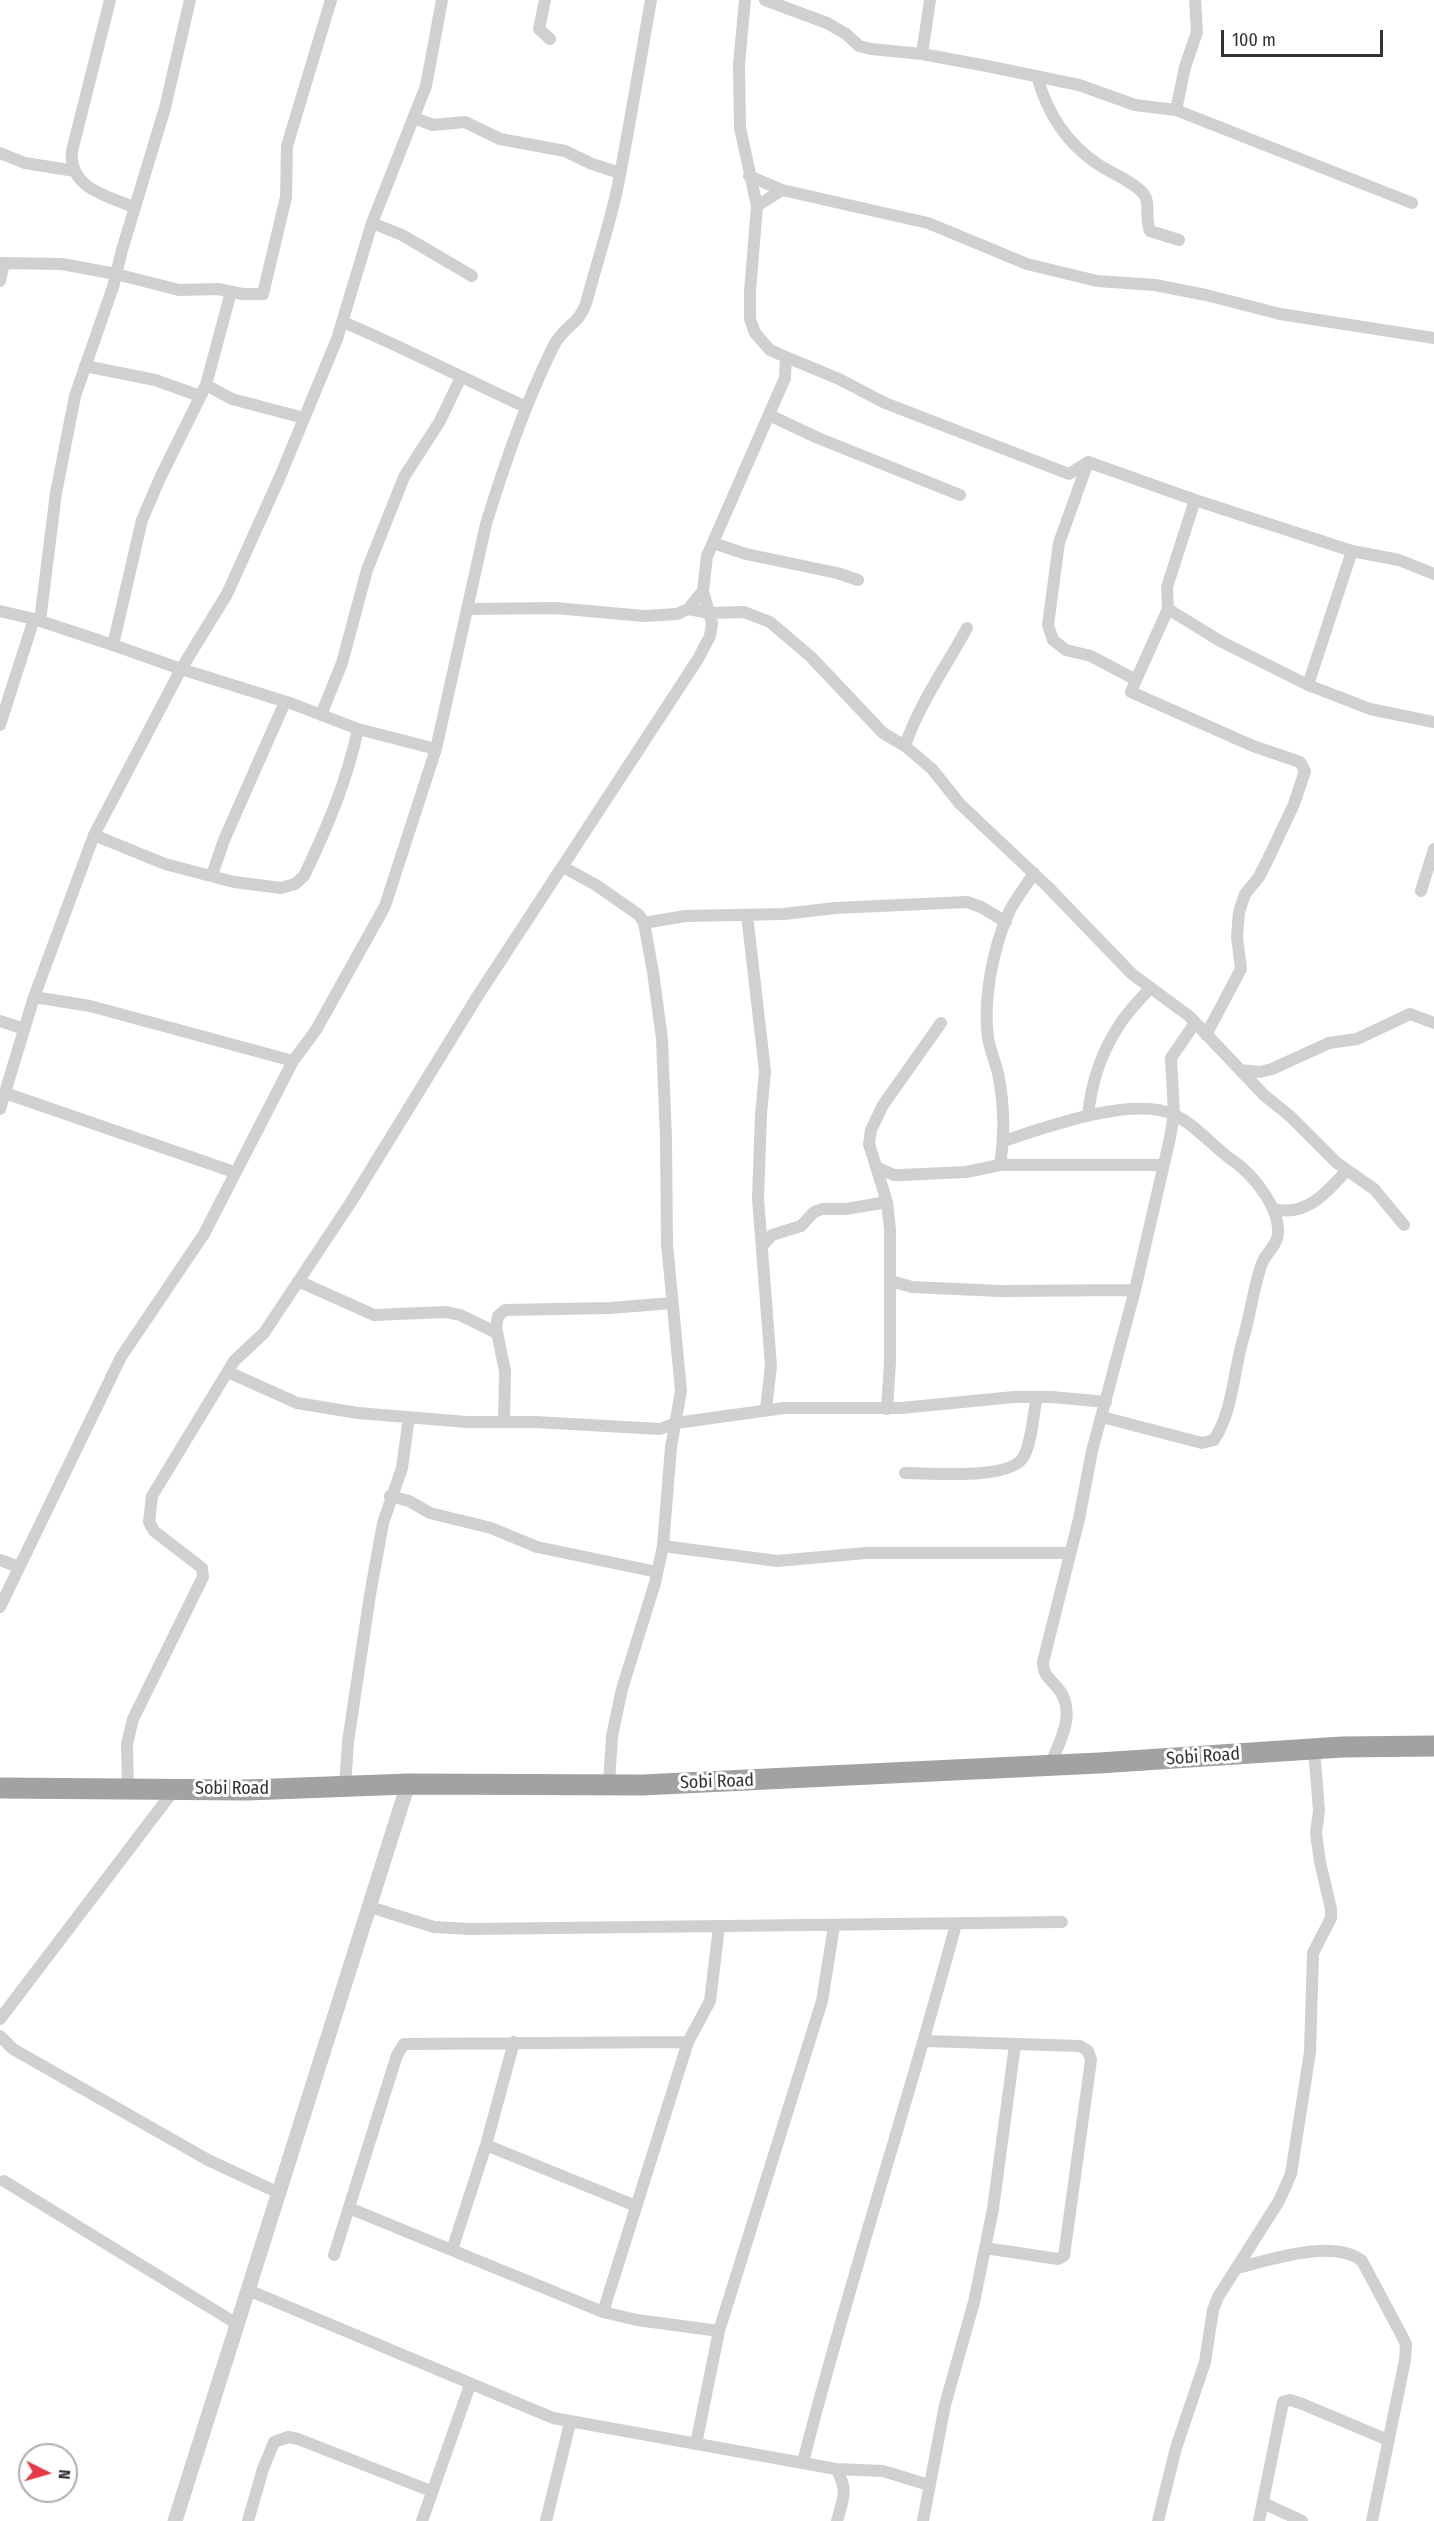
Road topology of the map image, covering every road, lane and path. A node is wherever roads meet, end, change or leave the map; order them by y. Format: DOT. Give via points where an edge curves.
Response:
graph roads {
  1 [pos="110,0"];
  2 [pos="190,0"];
  3 [pos="331,0"];
  4 [pos="442,0"];
  5 [pos="545,0"];
  6 [pos="651,0"];
  7 [pos="745,0"];
  8 [pos="765,0"];
  9 [pos="930,0"];
  10 [pos="1195,0"];
  11 [pos="550,39"];
  12 [pos="922,54"];
  13 [pos="1037,76"];
  14 [pos="1176,110"];
  15 [pos="414,118"];
  16 [pos="0,153"];
  17 [pos="75,171"];
  18 [pos="620,173"];
  19 [pos="749,176"];
  20 [pos="782,190"];
  21 [pos="1412,202"];
  22 [pos="757,206"];
  23 [pos="134,207"];
  24 [pos="372,223"];
  25 [pos="1179,240"];
  26 [pos="2,263"];
  27 [pos="116,274"];
  28 [pos="472,276"];
  29 [pos="0,281"];
  30 [pos="231,292"];
  31 [pos="343,322"];
  32 [pos="1434,338"];
  33 [pos="786,357"];
  34 [pos="84,366"];
  35 [pos="812,369"];
  36 [pos="461,377"];
  37 [pos="785,378"];
  38 [pos="203,390"];
  39 [pos="526,407"];
  40 [pos="769,415"];
  41 [pos="304,418"];
  42 [pos="1088,462"];
  43 [pos="960,495"];
  44 [pos="1195,500"];
  45 [pos="713,543"];
  46 [pos="1352,551"];
  47 [pos="1434,574"];
  48 [pos="858,580"];
  49 [pos="703,591"];
  50 [pos="468,609"];
  51 [pos="688,609"];
  52 [pos="1168,609"];
  53 [pos="0,611"];
  54 [pos="710,613"];
  55 [pos="37,620"];
  56 [pos="967,628"];
  57 [pos="113,645"];
  58 [pos="181,669"];
  59 [pos="1136,680"];
  60 [pos="1308,685"];
  61 [pos="285,702"];
  62 [pos="321,715"];
  63 [pos="1434,722"];
  64 [pos="0,725"];
  65 [pos="358,729"];
  66 [pos="905,746"];
  67 [pos="436,749"];
  68 [pos="94,835"];
  69 [pos="1434,849"];
  70 [pos="563,867"];
  71 [pos="1034,873"];
  72 [pos="212,875"];
  73 [pos="1421,891"];
  74 [pos="747,915"];
  75 [pos="644,922"];
  76 [pos="1006,922"];
  77 [pos="1150,988"];
  78 [pos="34,997"];
  79 [pos="0,1021"];
  80 [pos="941,1023"];
  81 [pos="1195,1023"];
  82 [pos="1434,1023"];
  83 [pos="24,1029"];
  84 [pos="1206,1035"];
  85 [pos="293,1061"];
  86 [pos="1240,1070"];
  87 [pos="5,1093"];
  88 [pos="0,1109"];
  89 [pos="1174,1114"];
  90 [pos="1088,1116"];
  91 [pos="1004,1141"];
  92 [pos="1000,1165"];
  93 [pos="1162,1165"];
  94 [pos="876,1167"];
  95 [pos="1347,1170"];
  96 [pos="234,1172"];
  97 [pos="894,1175"];
  98 [pos="886,1197"];
  99 [pos="1274,1209"];
  100 [pos="1404,1225"];
  101 [pos="763,1245"];
  102 [pos="298,1281"];
  103 [pos="891,1281"];
  104 [pos="912,1287"];
  105 [pos="1135,1290"];
  106 [pos="672,1303"];
  107 [pos="891,1305"];
  108 [pos="497,1333"];
  109 [pos="228,1372"];
  110 [pos="1037,1397"];
  111 [pos="1106,1402"];
  112 [pos="887,1408"];
  113 [pos="766,1409"];
  114 [pos="410,1417"];
  115 [pos="1102,1417"];
  116 [pos="504,1422"];
  117 [pos="676,1423"];
  118 [pos="905,1473"];
  119 [pos="390,1496"];
  120 [pos="663,1546"];
  121 [pos="1070,1553"];
  122 [pos="0,1560"];
  123 [pos="19,1567"];
  124 [pos="657,1572"];
  125 [pos="0,1606"];
  126 [pos="1434,1746"];
  127 [pos="1314,1749"];
  128 [pos="1050,1766"];
  129 [pos="408,1784"];
  130 [pos="609,1784"];
  131 [pos="345,1786"];
  132 [pos="0,1788"];
  133 [pos="128,1790"];
  134 [pos="174,1790"];
  135 [pos="370,1907"];
  136 [pos="1062,1922"];
  137 [pos="956,1924"];
  138 [pos="834,1926"];
  139 [pos="719,1927"];
  140 [pos="0,2019"];
  141 [pos="0,2036"];
  142 [pos="925,2041"];
  143 [pos="514,2042"];
  144 [pos="688,2042"];
  145 [pos="1015,2045"];
  146 [pos="486,2145"];
  147 [pos="4,2181"];
  148 [pos="279,2193"];
  149 [pos="636,2206"];
  150 [pos="349,2208"];
  151 [pos="985,2248"];
  152 [pos="452,2250"];
  153 [pos="334,2254"];
  154 [pos="1237,2268"];
  155 [pos="248,2290"];
  156 [pos="603,2312"];
  157 [pos="237,2324"];
  158 [pos="719,2331"];
  159 [pos="470,2385"];
  160 [pos="570,2423"];
  161 [pos="1388,2440"];
  162 [pos="696,2444"];
  163 [pos="803,2462"];
  164 [pos="836,2469"];
  165 [pos="929,2485"];
  166 [pos="431,2491"];
  167 [pos="1263,2503"];
  168 [pos="175,2521"];
  169 [pos="248,2521"];
  170 [pos="422,2521"];
  171 [pos="546,2521"];
  172 [pos="837,2521"];
  173 [pos="923,2521"];
  174 [pos="1158,2521"];
  175 [pos="1259,2521"];
  176 [pos="1302,2521"];
  177 [pos="1372,2521"];
  1 -- 17 [label="street" via="72,151"];
  2 -- 23 [label="street" via="165,108"];
  3 -- 30 [label="street" via="287,146 286,197 263,294"];
  4 -- 15 [label="street" via="426,86"];
  5 -- 11 [label="street" via="539,29"];
  6 -- 18 [label="street"];
  7 -- 19 [label="street" via="739,64 740,128"];
  8 -- 12 [label="street" via="827,22 859,46"];
  9 -- 12 [label="street"];
  10 -- 14 [label="street" via="1197,32"];
  12 -- 13 [label="street"];
  13 -- 14 [label="street" via="1136,105"];
  13 -- 25 [label="street" via="1052,116 1074,145 1143,193 1150,231"];
  14 -- 21 [label="street"];
  15 -- 18 [label="street" via="433,125 465,122 500,139 566,151"];
  15 -- 24 [label="street"];
  16 -- 17 [label="street" via="25,163"];
  17 -- 23 [label="street" via="90,190"];
  18 -- 39 [label="street" via="583,314 559,336"];
  19 -- 20 [label="street"];
  19 -- 22 [label="street"];
  20 -- 22 [label="street"];
  20 -- 32 [label="street" via="928,224 1028,264 1097,281 1155,285 1280,314"];
  22 -- 33 [label="street" via="750,319 755,333 770,350"];
  23 -- 27 [label="street"];
  24 -- 28 [label="street" via="402,235"];
  24 -- 31 [label="street"];
  26 -- 27 [label="street" via="62,264"];
  26 -- 29 [label="street"];
  27 -- 30 [label="street" via="179,290"];
  27 -- 34 [label="street"];
  30 -- 38 [label="street"];
  31 -- 36 [label="street"];
  31 -- 41 [label="street"];
  33 -- 35 [label="street"];
  33 -- 37 [label="street"];
  34 -- 38 [label="street"];
  34 -- 55 [label="street" via="56,493"];
  35 -- 37 [label="street"];
  35 -- 42 [label="street" via="913,415 1069,474"];
  36 -- 39 [label="street"];
  36 -- 62 [label="street" via="440,421 404,477 367,570 342,663"];
  37 -- 40 [label="street"];
  38 -- 41 [label="street"];
  38 -- 57 [label="street" via="142,520"];
  39 -- 50 [label="street" via="486,524"];
  40 -- 43 [label="street"];
  40 -- 45 [label="street"];
  41 -- 58 [label="street" via="227,594"];
  42 -- 44 [label="street"];
  42 -- 59 [label="street" via="1059,543 1048,625 1053,640 1066,650 1091,656"];
  44 -- 46 [label="street"];
  44 -- 52 [label="street" via="1167,587"];
  45 -- 48 [label="street" via="746,555"];
  45 -- 49 [label="street" via="707,556"];
  46 -- 47 [label="street" via="1400,560"];
  46 -- 60 [label="street"];
  49 -- 51 [label="street"];
  49 -- 54 [label="street"];
  50 -- 51 [label="street" via="555,608 644,616 677,614"];
  50 -- 67 [label="street"];
  51 -- 54 [label="street"];
  52 -- 59 [label="street"];
  52 -- 60 [label="street" via="1220,641"];
  53 -- 55 [label="street"];
  54 -- 66 [label="street" via="744,612 770,622 811,657 883,733"];
  54 -- 70 [label="street" via="710,636 698,659"];
  55 -- 57 [label="street"];
  55 -- 64 [label="street"];
  56 -- 66 [label="street" via="926,697"];
  57 -- 58 [label="street"];
  58 -- 61 [label="street"];
  58 -- 68 [label="street"];
  59 -- 84 [label="street" via="1131,692 1253,746 1300,762 1305,771 1270,855 1245,894 1237,937 1241,969"];
  60 -- 63 [label="street" via="1370,710"];
  61 -- 62 [label="street"];
  61 -- 72 [label="street"];
  62 -- 65 [label="street"];
  65 -- 67 [label="street"];
  65 -- 72 [label="street" via="337,803 304,876 296,884 281,888"];
  66 -- 71 [label="street"];
  67 -- 85 [label="street" via="385,906 316,1030"];
  68 -- 72 [label="street" via="165,864"];
  68 -- 78 [label="street"];
  69 -- 73 [label="street"];
  70 -- 75 [label="street"];
  70 -- 102 [label="street"];
  71 -- 76 [label="street"];
  71 -- 77 [label="street"];
  74 -- 75 [label="street" via="685,916"];
  74 -- 76 [label="street" via="967,902"];
  74 -- 101 [label="street" via="765,1071 758,1198"];
  75 -- 106 [label="street" via="662,1039"];
  76 -- 91 [label="street" via="999,940 987,1016"];
  77 -- 81 [label="street"];
  77 -- 90 [label="street" via="1120,1024 1103,1057"];
  78 -- 83 [label="street"];
  78 -- 85 [label="street" via="90,1006"];
  79 -- 83 [label="street"];
  80 -- 94 [label="street" via="889,1097 871,1130 869,1144"];
  81 -- 84 [label="street"];
  81 -- 89 [label="street" via="1171,1058"];
  82 -- 86 [label="street" via="1410,1014 1357,1039 1329,1043 1272,1069"];
  83 -- 87 [label="street"];
  84 -- 86 [label="street"];
  85 -- 96 [label="street"];
  86 -- 95 [label="street"];
  87 -- 88 [label="street"];
  87 -- 96 [label="street"];
  89 -- 90 [label="street" via="1131,1108"];
  89 -- 93 [label="street"];
  89 -- 99 [label="street" via="1256,1181"];
  90 -- 91 [label="street"];
  91 -- 92 [label="street"];
  92 -- 93 [label="street"];
  92 -- 97 [label="street" via="966,1172"];
  93 -- 105 [label="street"];
  94 -- 97 [label="street"];
  94 -- 98 [label="street"];
  95 -- 99 [label="street" via="1317,1202 1285,1212"];
  95 -- 100 [label="street" via="1374,1189"];
  96 -- 123 [label="street" via="204,1234 121,1357"];
  97 -- 98 [label="street"];
  98 -- 101 [label="street" via="846,1209 814,1212 801,1226 772,1235"];
  98 -- 103 [label="street"];
  99 -- 115 [label="street" via="1278,1234 1264,1259 1241,1344 1232,1397 1214,1440 1202,1443"];
  101 -- 113 [label="street" via="771,1366"];
  102 -- 108 [label="street" via="374,1315 446,1312"];
  102 -- 109 [label="street" via="264,1333 234,1361"];
  103 -- 104 [label="street"];
  103 -- 107 [label="street"];
  104 -- 105 [label="street"];
  104 -- 107 [label="street"];
  105 -- 111 [label="street"];
  106 -- 108 [label="street" via="505,1310 498,1316"];
  106 -- 117 [label="street" via="681,1390"];
  107 -- 112 [label="street"];
  108 -- 116 [label="street" via="505,1371"];
  109 -- 114 [label="street" via="297,1403"];
  109 -- 133 [label="street" via="150,1503 149,1522 154,1531 202,1568 203,1577 133,1719 127,1744"];
  110 -- 111 [label="street"];
  110 -- 112 [label="street"];
  110 -- 118 [label="street" via="1024,1457 1016,1465 980,1473"];
  111 -- 115 [label="street"];
  112 -- 113 [label="street"];
  113 -- 117 [label="street"];
  114 -- 116 [label="street"];
  114 -- 119 [label="street" via="402,1468"];
  115 -- 121 [label="street"];
  116 -- 117 [label="street" via="660,1429"];
  117 -- 120 [label="street" via="666,1489"];
  119 -- 124 [label="street" via="430,1513 491,1528 537,1546"];
  119 -- 131 [label="street" via="367,1617"];
  120 -- 121 [label="street" via="777,1561 866,1553"];
  120 -- 124 [label="street"];
  121 -- 128 [label="street" via="1043,1662 1043,1670 1066,1699 1067,1709"];
  122 -- 123 [label="street"];
  123 -- 125 [label="street"];
  124 -- 130 [label="street" via="622,1689 612,1736"];
  126 -- 127 [label="highway, Sobi Road"];
  127 -- 128 [label="highway, Sobi Road"];
  127 -- 154 [label="street" via="1319,1811 1316,1833 1331,1918 1313,1953 1310,2052 1291,2174 1279,2201"];
  128 -- 130 [label="highway, Sobi Road"];
  129 -- 130 [label="highway, Sobi Road"];
  129 -- 131 [label="highway, Sobi Road"];
  129 -- 135 [label="street"];
  131 -- 134 [label="highway, Sobi Road"];
  132 -- 133 [label="highway, Sobi Road"];
  133 -- 134 [label="highway, Sobi Road"];
  134 -- 140 [label="street"];
  135 -- 139 [label="street" via="434,1927"];
  135 -- 148 [label="street"];
  136 -- 137 [label="street"];
  137 -- 138 [label="street"];
  137 -- 142 [label="street"];
  138 -- 139 [label="street"];
  138 -- 158 [label="street" via="822,2001"];
  139 -- 144 [label="street" via="710,2001"];
  141 -- 148 [label="street" via="13,2049 208,2160"];
  142 -- 145 [label="street"];
  142 -- 163 [label="street" via="823,2382"];
  143 -- 144 [label="street"];
  143 -- 146 [label="street"];
  143 -- 150 [label="street" via="401,2046"];
  144 -- 149 [label="street"];
  145 -- 151 [label="street"];
  145 -- 151 [label="street" via="1080,2046 1089,2051 1091,2060 1068,2227 1062,2258"];
  146 -- 149 [label="street"];
  146 -- 152 [label="street"];
  147 -- 157 [label="street"];
  148 -- 155 [label="street"];
  149 -- 156 [label="street"];
  150 -- 152 [label="street"];
  150 -- 153 [label="street"];
  151 -- 165 [label="street"];
  152 -- 156 [label="street"];
  154 -- 161 [label="street" via="1303,2252 1353,2254 1362,2261 1406,2344"];
  154 -- 174 [label="street" via="1213,2310 1205,2362 1176,2448"];
  155 -- 157 [label="street"];
  155 -- 159 [label="street"];
  156 -- 158 [label="street"];
  157 -- 168 [label="street"];
  158 -- 162 [label="street"];
  159 -- 160 [label="street"];
  159 -- 166 [label="street"];
  160 -- 162 [label="street"];
  160 -- 171 [label="street"];
  161 -- 167 [label="street" via="1300,2403 1283,2402"];
  161 -- 177 [label="street"];
  162 -- 163 [label="street"];
  163 -- 164 [label="street"];
  164 -- 165 [label="street" via="883,2471"];
  164 -- 172 [label="street" via="844,2482"];
  165 -- 173 [label="street"];
  166 -- 169 [label="street" via="288,2437 274,2442"];
  166 -- 170 [label="street"];
  167 -- 175 [label="street"];
  167 -- 176 [label="street"];
}
